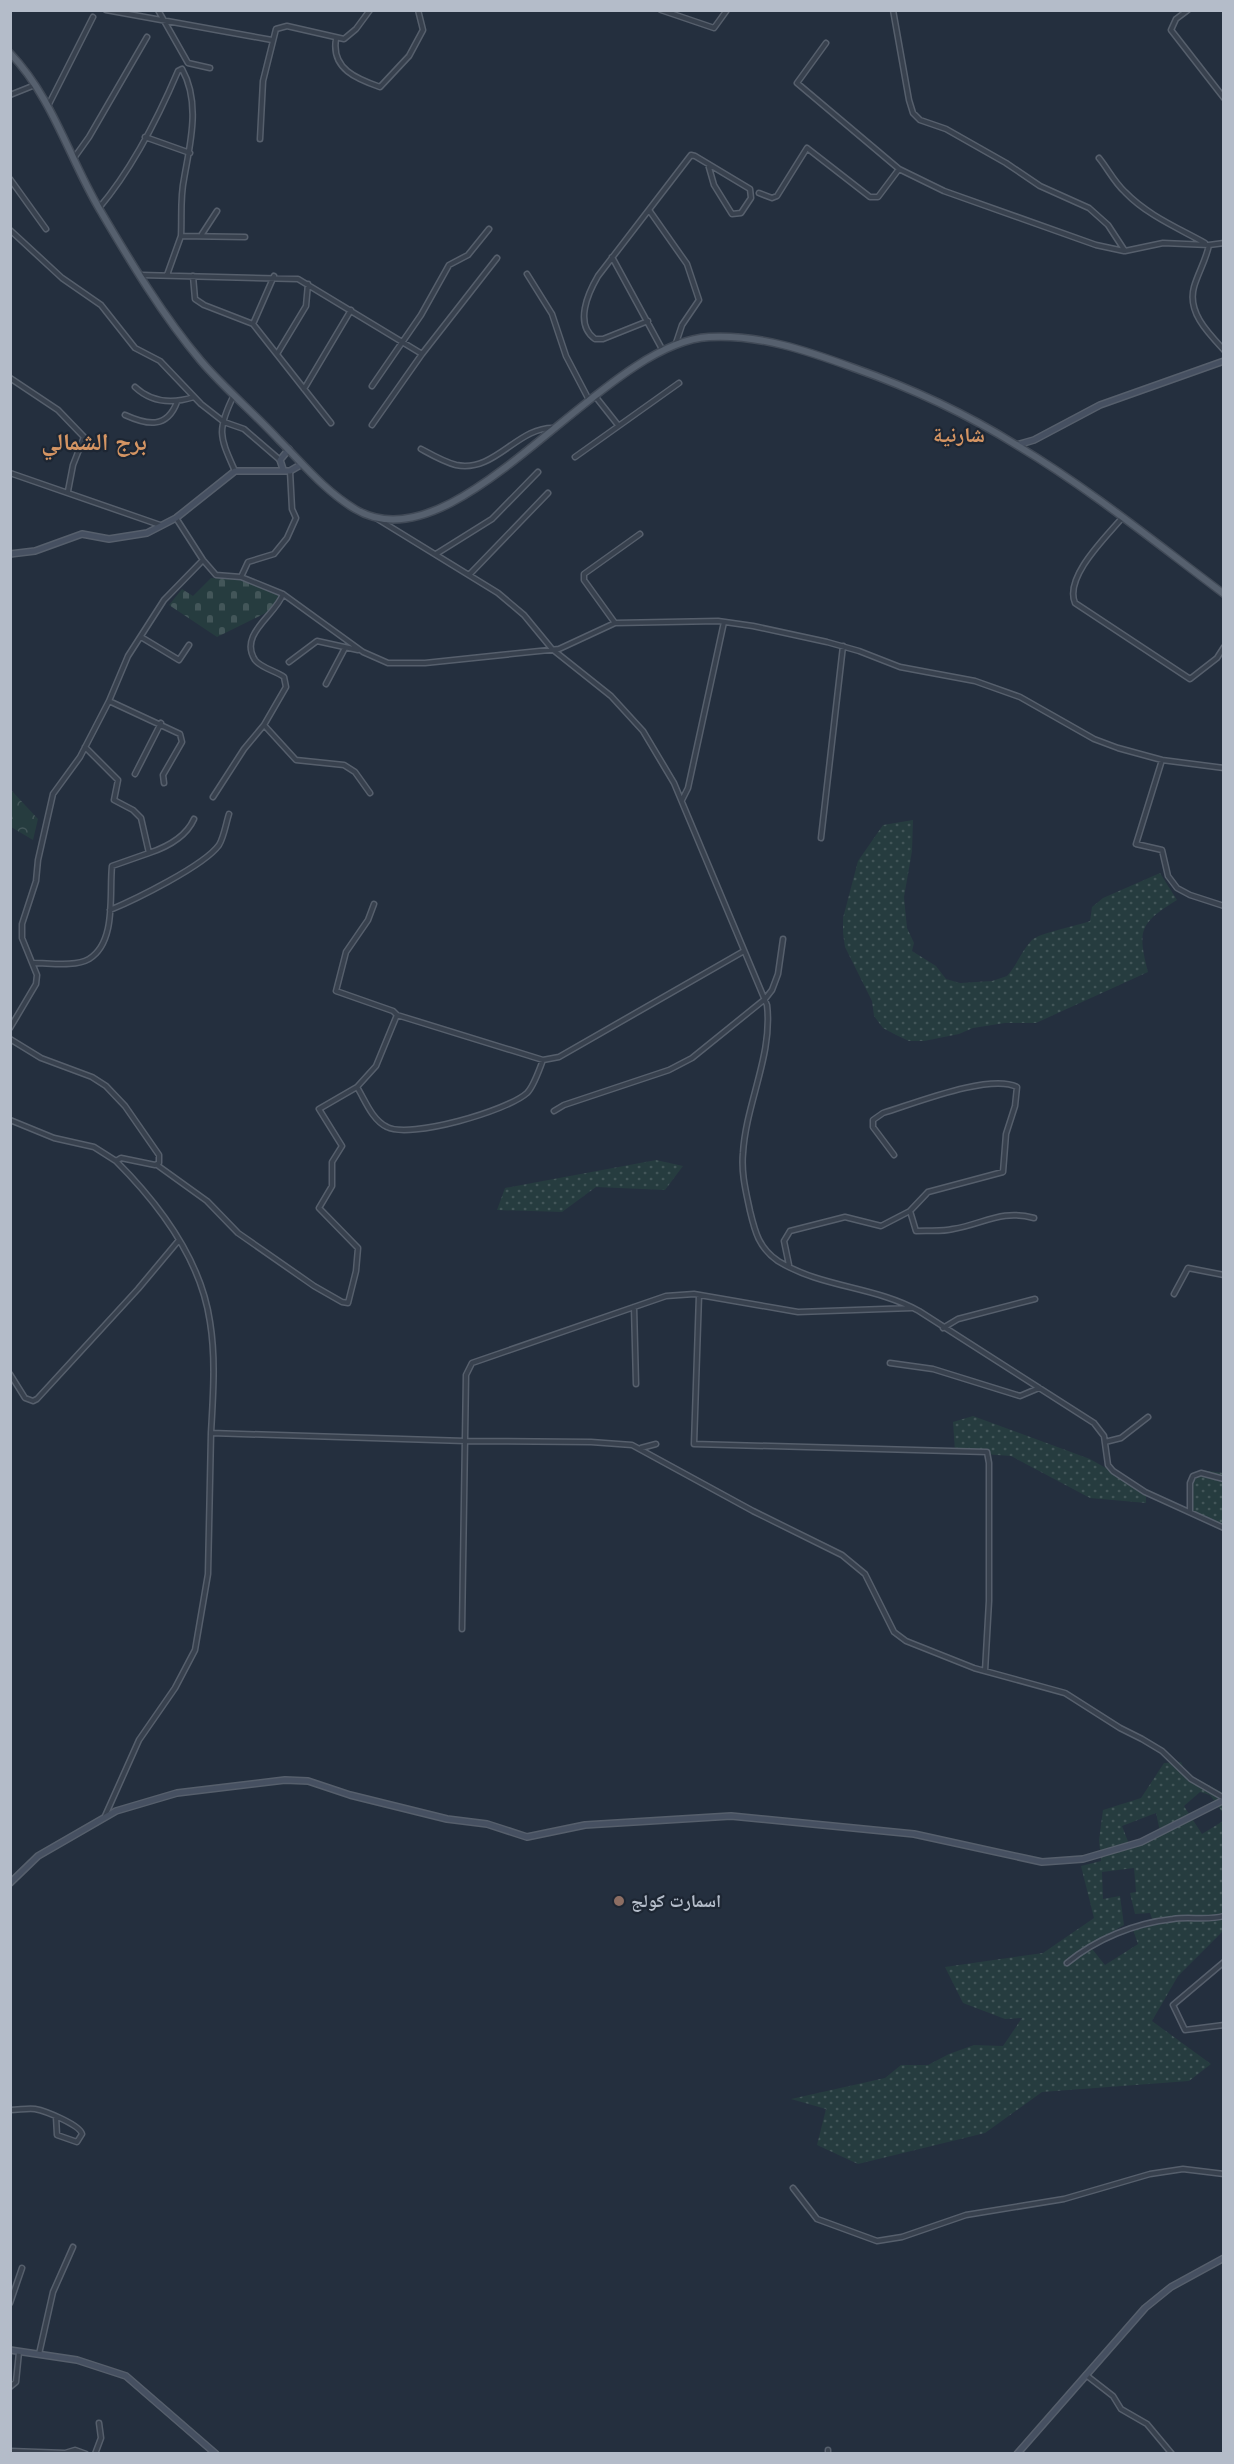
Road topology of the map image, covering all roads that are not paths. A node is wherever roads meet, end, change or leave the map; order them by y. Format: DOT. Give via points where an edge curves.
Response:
graph roads {
  1 [pos="106,10"];
  2 [pos="158,10"];
  3 [pos="370,10"];
  4 [pos="418,10"];
  5 [pos="661,10"];
  6 [pos="727,10"];
  7 [pos="893,10"];
  8 [pos="1188,10"];
  9 [pos="119,11"];
  10 [pos="93,17"];
  11 [pos="168,24"];
  12 [pos="147,37"];
  13 [pos="336,39"];
  14 [pos="272,40"];
  15 [pos="826,43"];
  16 [pos="10,53"];
  17 [pos="210,68"];
  18 [pos="36,84"];
  19 [pos="10,95"];
  20 [pos="1224,98"];
  21 [pos="48,104"];
  22 [pos="145,137"];
  23 [pos="260,139"];
  24 [pos="190,153"];
  25 [pos="74,158"];
  26 [pos="1099,158"];
  27 [pos="708,164"];
  28 [pos="899,170"];
  29 [pos="10,179"];
  30 [pos="759,193"];
  31 [pos="99,208"];
  32 [pos="649,210"];
  33 [pos="217,211"];
  34 [pos="46,229"];
  35 [pos="489,229"];
  36 [pos="10,230"];
  37 [pos="202,234"];
  38 [pos="181,236"];
  39 [pos="244,237"];
  40 [pos="1224,243"];
  41 [pos="1209,245"];
  42 [pos="1125,251"];
  43 [pos="612,257"];
  44 [pos="497,258"];
  45 [pos="527,274"];
  46 [pos="141,275"];
  47 [pos="167,275"];
  48 [pos="193,276"];
  49 [pos="274,276"];
  50 [pos="308,284"];
  51 [pos="351,310"];
  52 [pos="648,321"];
  53 [pos="253,324"];
  54 [pos="402,340"];
  55 [pos="676,343"];
  56 [pos="662,349"];
  57 [pos="1224,350"];
  58 [pos="277,354"];
  59 [pos="422,354"];
  60 [pos="1224,361"];
  61 [pos="10,378"];
  62 [pos="679,383"];
  63 [pos="372,386"];
  64 [pos="135,387"];
  65 [pos="304,389"];
  66 [pos="234,395"];
  67 [pos="194,397"];
  68 [pos="592,398"];
  69 [pos="177,402"];
  70 [pos="125,415"];
  71 [pos="224,422"];
  72 [pos="331,423"];
  73 [pos="372,425"];
  74 [pos="618,425"];
  75 [pos="556,428"];
  76 [pos="1034,440"];
  77 [pos="1017,445"];
  78 [pos="421,449"];
  79 [pos="289,450"];
  80 [pos="1031,454"];
  81 [pos="575,458"];
  82 [pos="280,460"];
  83 [pos="302,464"];
  84 [pos="283,469"];
  85 [pos="235,471"];
  86 [pos="290,471"];
  87 [pos="10,472"];
  88 [pos="538,472"];
  89 [pos="68,491"];
  90 [pos="548,493"];
  91 [pos="176,518"];
  92 [pos="376,518"];
  93 [pos="1122,518"];
  94 [pos="160,525"];
  95 [pos="640,534"];
  96 [pos="10,554"];
  97 [pos="436,554"];
  98 [pos="203,560"];
  99 [pos="469,575"];
  100 [pos="241,577"];
  101 [pos="283,594"];
  102 [pos="1224,594"];
  103 [pos="724,622"];
  104 [pos="615,623"];
  105 [pos="141,637"];
  106 [pos="189,645"];
  107 [pos="843,646"];
  108 [pos="1224,647"];
  109 [pos="345,648"];
  110 [pos="552,649"];
  111 [pos="360,650"];
  112 [pos="289,662"];
  113 [pos="326,684"];
  114 [pos="110,701"];
  115 [pos="161,723"];
  116 [pos="264,724"];
  117 [pos="85,747"];
  118 [pos="1162,760"];
  119 [pos="1224,768"];
  120 [pos="135,774"];
  121 [pos="164,783"];
  122 [pos="370,793"];
  123 [pos="213,798"];
  124 [pos="682,800"];
  125 [pos="228,814"];
  126 [pos="194,819"];
  127 [pos="821,838"];
  128 [pos="149,854"];
  129 [pos="374,904"];
  130 [pos="1224,906"];
  131 [pos="110,910"];
  132 [pos="783,939"];
  133 [pos="744,951"];
  134 [pos="34,963"];
  135 [pos="765,999"];
  136 [pos="397,1015"];
  137 [pos="10,1028"];
  138 [pos="10,1039"];
  139 [pos="543,1060"];
  140 [pos="357,1087"];
  141 [pos="554,1111"];
  142 [pos="10,1120"];
  143 [pos="894,1155"];
  144 [pos="116,1161"];
  145 [pos="157,1165"];
  146 [pos="910,1211"];
  147 [pos="1034,1218"];
  148 [pos="179,1240"];
  149 [pos="789,1266"];
  150 [pos="1224,1275"];
  151 [pos="1174,1294"];
  152 [pos="699,1295"];
  153 [pos="1035,1299"];
  154 [pos="634,1307"];
  155 [pos="912,1308"];
  156 [pos="942,1328"];
  157 [pos="890,1363"];
  158 [pos="10,1374"];
  159 [pos="636,1384"];
  160 [pos="1040,1388"];
  161 [pos="1148,1417"];
  162 [pos="211,1433"];
  163 [pos="465,1441"];
  164 [pos="1105,1442"];
  165 [pos="656,1444"];
  166 [pos="640,1448"];
  167 [pos="1224,1479"];
  168 [pos="1190,1511"];
  169 [pos="1224,1528"];
  170 [pos="462,1629"];
  171 [pos="984,1671"];
  172 [pos="1224,1799"];
  173 [pos="105,1816"];
  174 [pos="10,1883"];
  175 [pos="1224,1916"];
  176 [pos="1224,1962"];
  177 [pos="1067,1963"];
  178 [pos="1224,2025"];
  179 [pos="10,2110"];
  180 [pos="56,2117"];
  181 [pos="1224,2174"];
  182 [pos="793,2188"];
  183 [pos="73,2247"];
  184 [pos="1224,2258"];
  185 [pos="22,2268"];
  186 [pos="10,2303"];
  187 [pos="10,2350"];
  188 [pos="19,2352"];
  189 [pos="39,2354"];
  190 [pos="1085,2375"];
  191 [pos="10,2387"];
  192 [pos="99,2423"];
  193 [pos="10,2451"];
  194 [pos="86,2454"];
  195 [pos="95,2454"];
  196 [pos="216,2454"];
  197 [pos="1017,2454"];
  198 [pos="1172,2454"];
  1 -- 9 [label="street"];
  2 -- 11 [label="street"];
  3 -- 13 [label="street" via="350,36"];
  4 -- 13 [label="street" via="423,30 409,56 380,87 343,69 334,49"];
  5 -- 6 [label="street" via="714,28"];
  7 -- 42 [label="street" via="915,116 952,132 1040,186 1089,208 1108,225"];
  8 -- 20 [label="street" via="1176,19 1171,30"];
  9 -- 11 [label="street"];
  10 -- 21 [label="street"];
  11 -- 14 [label="street"];
  11 -- 17 [label="street" via="188,63"];
  12 -- 25 [label="street"];
  13 -- 14 [label="street" via="287,26 276,29"];
  14 -- 23 [label="street" via="263,81"];
  15 -- 28 [label="street" via="797,83"];
  16 -- 18 [label="main road"];
  18 -- 19 [label="street"];
  18 -- 21 [label="main road"];
  21 -- 25 [label="main road"];
  22 -- 24 [label="street"];
  22 -- 24 [label="street" via="182,69 191,103"];
  22 -- 31 [label="street"];
  24 -- 38 [label="street" via="183,180"];
  25 -- 31 [label="main road"];
  26 -- 41 [label="street" via="1132,199"];
  27 -- 27 [label="street" via="725,206 732,214 741,213 752,192"];
  27 -- 32 [label="street" via="691,155"];
  28 -- 30 [label="street" via="878,197 870,197 807,148 777,196"];
  28 -- 42 [label="street" via="944,191 1096,245"];
  29 -- 34 [label="street"];
  31 -- 46 [label="main road"];
  32 -- 43 [label="street"];
  32 -- 55 [label="street" via="687,264 699,300 682,325"];
  33 -- 37 [label="street"];
  35 -- 54 [label="street" via="468,255 449,265 425,309"];
  36 -- 67 [label="street" via="62,278 101,305 135,348 165,365"];
  37 -- 38 [label="street"];
  37 -- 39 [label="street"];
  38 -- 47 [label="street"];
  40 -- 41 [label="street"];
  41 -- 42 [label="street" via="1163,243"];
  41 -- 57 [label="street" via="1194,286 1194,307 1207,332"];
  43 -- 52 [label="street"];
  43 -- 52 [label="street" via="587,296 585,316 591,335 603,339"];
  44 -- 59 [label="street"];
  45 -- 68 [label="street" via="552,314 566,356"];
  46 -- 47 [label="street"];
  46 -- 66 [label="main road" via="190,348"];
  47 -- 48 [label="street"];
  48 -- 49 [label="street"];
  48 -- 53 [label="street" via="195,299"];
  49 -- 50 [label="street"];
  49 -- 53 [label="street"];
  50 -- 51 [label="street"];
  50 -- 58 [label="street" via="306,306"];
  51 -- 54 [label="street"];
  51 -- 65 [label="street"];
  52 -- 56 [label="street"];
  53 -- 58 [label="street"];
  54 -- 59 [label="street"];
  54 -- 63 [label="street"];
  55 -- 56 [label="main road"];
  55 -- 77 [label="main road" via="724,336 798,349 892,382"];
  56 -- 68 [label="main road"];
  58 -- 65 [label="street"];
  59 -- 73 [label="street"];
  60 -- 76 [label="street" via="1089,410"];
  61 -- 89 [label="street" via="58,410 84,437"];
  62 -- 74 [label="street"];
  64 -- 69 [label="street" via="147,398"];
  65 -- 72 [label="street"];
  66 -- 71 [label="street"];
  66 -- 79 [label="main road"];
  67 -- 69 [label="street"];
  67 -- 71 [label="street"];
  68 -- 74 [label="street"];
  68 -- 75 [label="main road"];
  69 -- 70 [label="street" via="171,415 154,424"];
  71 -- 82 [label="street" via="244,429"];
  71 -- 85 [label="street" via="221,442"];
  74 -- 81 [label="street"];
  75 -- 78 [label="street" via="538,429 493,458 474,464 457,465"];
  75 -- 92 [label="main road" via="503,470 459,498 408,518"];
  76 -- 77 [label="street"];
  76 -- 80 [label="street"];
  77 -- 80 [label="main road"];
  79 -- 82 [label="street"];
  79 -- 83 [label="main road"];
  80 -- 93 [label="main road"];
  82 -- 84 [label="street"];
  83 -- 86 [label="street"];
  83 -- 92 [label="main road" via="342,500"];
  84 -- 85 [label="street"];
  84 -- 86 [label="street"];
  85 -- 91 [label="street"];
  86 -- 100 [label="street" via="292,509 297,518 293,527 274,554 248,562"];
  87 -- 89 [label="street"];
  88 -- 97 [label="street" via="492,519"];
  89 -- 94 [label="street"];
  90 -- 99 [label="street"];
  91 -- 94 [label="street"];
  91 -- 98 [label="street"];
  92 -- 97 [label="street"];
  93 -- 102 [label="main road"];
  93 -- 108 [label="street" via="1076,577 1072,586 1075,603 1190,679 1217,658"];
  94 -- 96 [label="street" via="147,533 121,538 82,534"];
  95 -- 104 [label="street" via="584,574 584,580"];
  97 -- 99 [label="street"];
  98 -- 100 [label="street" via="216,575"];
  98 -- 105 [label="street" via="174,588"];
  99 -- 110 [label="street" via="516,607"];
  100 -- 101 [label="street"];
  101 -- 111 [label="street"];
  101 -- 116 [label="street" via="254,634 256,661 280,675 286,684"];
  103 -- 104 [label="street"];
  103 -- 107 [label="street"];
  103 -- 124 [label="street" via="688,788"];
  104 -- 110 [label="street" via="564,648"];
  105 -- 106 [label="street" via="179,660"];
  105 -- 114 [label="street" via="128,656"];
  107 -- 118 [label="street" via="900,667 966,679 1004,692 1094,739"];
  107 -- 127 [label="street"];
  109 -- 111 [label="street"];
  109 -- 112 [label="street" via="316,641"];
  109 -- 113 [label="street"];
  110 -- 111 [label="street" via="396,664"];
  110 -- 124 [label="street" via="632,717 656,750"];
  114 -- 115 [label="street"];
  114 -- 117 [label="street"];
  115 -- 120 [label="street"];
  115 -- 121 [label="street" via="177,730 182,738 163,775"];
  116 -- 122 [label="street" via="296,760 344,765 355,772"];
  116 -- 123 [label="street"];
  117 -- 128 [label="street" via="118,780 114,800 141,818"];
  117 -- 134 [label="street" via="51,800 36,881 22,924 22,938"];
  118 -- 119 [label="street"];
  118 -- 130 [label="street" via="1136,844 1162,850 1169,878 1181,891"];
  124 -- 133 [label="street"];
  125 -- 131 [label="street" via="219,845 204,859"];
  126 -- 128 [label="street" via="178,839"];
  128 -- 131 [label="street" via="113,865"];
  129 -- 136 [label="street" via="346,952 336,991"];
  131 -- 134 [label="street" via="104,940 89,959"];
  132 -- 135 [label="street" via="778,974"];
  133 -- 135 [label="street"];
  133 -- 139 [label="street" via="559,1057"];
  134 -- 137 [label="street" via="36,984"];
  135 -- 141 [label="street" via="669,1070"];
  135 -- 149 [label="street" via="766,1037 744,1139 743,1179 754,1234 769,1254"];
  136 -- 139 [label="street"];
  136 -- 140 [label="street" via="376,1066"];
  138 -- 145 [label="street" via="41,1058 92,1077 105,1086 125,1106 159,1155"];
  139 -- 140 [label="street" via="527,1093 498,1108 420,1128 394,1130 384,1126"];
  140 -- 145 [label="street" via="319,1109 342,1146 332,1162 333,1181 319,1209 351,1239 358,1251 346,1303 314,1286 238,1233 207,1201"];
  142 -- 144 [label="street" via="54,1138 94,1147"];
  143 -- 146 [label="street" via="873,1127 873,1120 883,1113 997,1082 1017,1087 1006,1134 1003,1172 928,1192"];
  144 -- 145 [label="street" via="121,1158"];
  144 -- 148 [label="street" via="159,1209"];
  146 -- 147 [label="street" via="916,1231 951,1230 1003,1214"];
  146 -- 149 [label="street" via="881,1226 845,1217 789,1232 784,1241"];
  148 -- 158 [label="street" via="37,1399 26,1398"];
  148 -- 162 [label="street" via="194,1268 210,1319"];
  149 -- 155 [label="street" via="818,1280 870,1292"];
  150 -- 151 [label="street" via="1188,1268"];
  152 -- 154 [label="street" via="666,1296"];
  152 -- 155 [label="street" via="798,1312"];
  152 -- 171 [label="street" via="694,1444 987,1452 989,1601"];
  153 -- 156 [label="street" via="958,1319"];
  154 -- 159 [label="street"];
  154 -- 163 [label="street" via="472,1363 466,1375"];
  155 -- 156 [label="street"];
  156 -- 160 [label="street"];
  157 -- 160 [label="street" via="933,1369 1020,1396"];
  160 -- 164 [label="street" via="1094,1424"];
  161 -- 164 [label="street" via="1121,1438"];
  162 -- 163 [label="street"];
  162 -- 173 [label="street" via="208,1574 195,1650 175,1688 139,1740"];
  163 -- 166 [label="street" via="615,1443"];
  163 -- 170 [label="street"];
  164 -- 168 [label="street" via="1108,1466 1113,1471 1145,1492"];
  165 -- 166 [label="street"];
  166 -- 171 [label="street" via="842,1556 865,1574 894,1632 906,1641"];
  167 -- 168 [label="street" via="1201,1473 1193,1476"];
  168 -- 169 [label="street"];
  171 -- 172 [label="street" via="1065,1693 1162,1752 1191,1779"];
  172 -- 173 [label="street" via="1152,1838 1059,1862 1028,1860 914,1834 730,1816 585,1825 527,1837 302,1780 177,1793"];
  173 -- 174 [label="street" via="34,1860"];
  175 -- 177 [label="street" via="1172,1919 1128,1930 1092,1945"];
  176 -- 178 [label="street" via="1173,2005 1185,2030"];
  179 -- 180 [label="street" via="38,2110"];
  180 -- 180 [label="street" via="80,2128 82,2134 77,2142 57,2135"];
  181 -- 182 [label="street" via="1183,2169 1150,2174 1064,2199 966,2215 902,2237 877,2241 817,2219"];
  183 -- 189 [label="street" via="53,2292"];
  184 -- 190 [label="street" via="1160,2294"];
  185 -- 186 [label="street"];
  187 -- 188 [label="street"];
  188 -- 189 [label="street"];
  188 -- 191 [label="street" via="15,2382"];
  189 -- 196 [label="street" via="77,2360 126,2376"];
  190 -- 197 [label="street"];
  190 -- 198 [label="street" via="1113,2396 1121,2409 1147,2424"];
  192 -- 195 [label="street" via="101,2438"];
  193 -- 194 [label="street" via="75,2450"];
}
